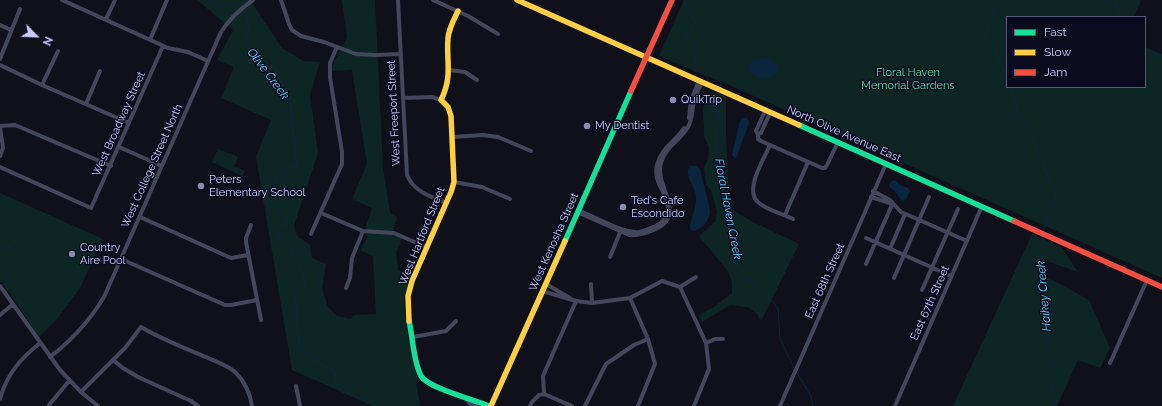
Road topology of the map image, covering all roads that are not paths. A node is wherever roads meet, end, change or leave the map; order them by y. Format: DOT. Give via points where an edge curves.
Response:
graph roads {
  1 [pos="64,0"];
  2 [pos="115,0"];
  3 [pos="167,0"];
  4 [pos="253,0"];
  5 [pos="282,0"];
  6 [pos="398,0"];
  7 [pos="433,0"];
  8 [pos="517,0"];
  9 [pos="672,0"];
  10 [pos="20,9"];
  11 [pos="458,11"];
  12 [pos="106,19"];
  13 [pos="0,25"];
  14 [pos="11,30"];
  15 [pos="498,34"];
  16 [pos="150,40"];
  17 [pos="163,46"];
  18 [pos="337,47"];
  19 [pos="58,51"];
  20 [pos="400,54"];
  21 [pos="0,58"];
  22 [pos="646,58"];
  23 [pos="208,61"];
  24 [pos="0,65"];
  25 [pos="100,70"];
  26 [pos="450,70"];
  27 [pos="477,80"];
  28 [pos="700,82"];
  29 [pos="42,86"];
  30 [pos="403,98"];
  31 [pos="441,100"];
  32 [pos="86,104"];
  33 [pos="767,112"];
  34 [pos="129,123"];
  35 [pos="0,126"];
  36 [pos="452,136"];
  37 [pos="838,142"];
  38 [pos="770,145"];
  39 [pos="119,147"];
  40 [pos="531,151"];
  41 [pos="0,156"];
  42 [pos="808,162"];
  43 [pos="886,164"];
  44 [pos="111,166"];
  45 [pos="162,166"];
  46 [pos="0,167"];
  47 [pos="454,182"];
  48 [pos="873,192"];
  49 [pos="871,197"];
  50 [pos="930,197"];
  51 [pos="510,199"];
  52 [pos="446,203"];
  53 [pos="893,204"];
  54 [pos="982,206"];
  55 [pos="958,209"];
  56 [pos="578,211"];
  57 [pos="321,213"];
  58 [pos="905,214"];
  59 [pos="785,215"];
  60 [pos="140,216"];
  61 [pos="793,219"];
  62 [pos="919,220"];
  63 [pos="251,224"];
  64 [pos="621,230"];
  65 [pos="363,231"];
  66 [pos="947,233"];
  67 [pos="311,234"];
  68 [pos="866,238"];
  69 [pos="965,240"];
  70 [pos="876,243"];
  71 [pos="426,246"];
  72 [pos="890,249"];
  73 [pos="248,255"];
  74 [pos="904,255"];
  75 [pos="610,258"];
  76 [pos="121,259"];
  77 [pos="866,264"];
  78 [pos="932,268"];
  79 [pos="951,276"];
  80 [pos="696,277"];
  81 [pos="894,278"];
  82 [pos="1147,280"];
  83 [pos="546,284"];
  84 [pos="591,284"];
  85 [pos="0,286"];
  86 [pos="680,287"];
  87 [pos="1162,287"];
  88 [pos="346,288"];
  89 [pos="922,290"];
  90 [pos="542,291"];
  91 [pos="630,298"];
  92 [pos="257,300"];
  93 [pos="576,301"];
  94 [pos="592,303"];
  95 [pos="13,304"];
  96 [pos="0,315"];
  97 [pos="261,320"];
  98 [pos="456,321"];
  99 [pos="413,336"];
  100 [pos="648,339"];
  101 [pos="723,339"];
  102 [pos="40,343"];
  103 [pos="706,343"];
  104 [pos="50,358"];
  105 [pos="113,360"];
  106 [pos="1110,363"];
  107 [pos="69,381"];
  108 [pos="296,386"];
  109 [pos="81,392"];
  110 [pos="544,394"];
  111 [pos="464,398"];
  112 [pos="0,399"];
  113 [pos="49,405"];
  114 [pos="98,406"];
  115 [pos="198,406"];
  116 [pos="252,406"];
  117 [pos="300,406"];
  118 [pos="476,406"];
  119 [pos="490,406"];
  120 [pos="530,406"];
  121 [pos="572,406"];
  122 [pos="585,406"];
  123 [pos="638,406"];
  124 [pos="694,406"];
  125 [pos="780,406"];
  126 [pos="895,406"];
  1 -- 12 [label="street"];
  2 -- 12 [label="street"];
  3 -- 16 [label="street"];
  4 -- 23 [label="street, West College Street North" via="228,21"];
  5 -- 18 [label="street" via="289,24 297,34"];
  6 -- 20 [label="street, West Freeport Street"];
  7 -- 11 [label="street"];
  8 -- 22 [label="street, North Olive Avenue East"];
  9 -- 22 [label="street, West Kenosha Street"];
  10 -- 14 [label="street"];
  11 -- 15 [label="street"];
  11 -- 26 [label="street" via="448,37"];
  12 -- 16 [label="street"];
  13 -- 14 [label="street"];
  14 -- 21 [label="street"];
  16 -- 17 [label="street"];
  17 -- 23 [label="street" via="192,53"];
  17 -- 34 [label="street, West Broadway Street"];
  18 -- 20 [label="street" via="361,54"];
  18 -- 57 [label="street" via="330,63 330,77 342,164"];
  19 -- 29 [label="street"];
  20 -- 30 [label="street, West Freeport Street"];
  22 -- 28 [label="street, North Olive Avenue East"];
  22 -- 56 [label="street, West Kenosha Street"];
  23 -- 45 [label="street, West College Street North"];
  24 -- 29 [label="street"];
  25 -- 32 [label="street"];
  26 -- 27 [label="street" via="465,72"];
  26 -- 31 [label="street" via="447,87"];
  28 -- 33 [label="street, North Olive Avenue East"];
  28 -- 64 [label="street" via="688,126 667,150 660,165 660,178 671,208 666,222 648,233 629,235"];
  29 -- 32 [label="street"];
  30 -- 31 [label="street" via="432,97"];
  30 -- 52 [label="street, West Freeport Street" via="407,175 410,183 424,194"];
  31 -- 36 [label="street, West Hartford Street" via="451,112"];
  32 -- 34 [label="street"];
  33 -- 37 [label="street, North Olive Avenue East"];
  33 -- 38 [label="street" via="762,125 756,131 759,140"];
  34 -- 39 [label="street, West Broadway Street"];
  35 -- 41 [label="street" via="3,148"];
  35 -- 44 [label="street" via="15,124"];
  36 -- 40 [label="street" via="498,137"];
  36 -- 47 [label="street, West Hartford Street"];
  37 -- 42 [label="street" via="825,168"];
  37 -- 43 [label="street, North Olive Avenue East"];
  38 -- 42 [label="street"];
  38 -- 59 [label="street" via="752,192 758,203"];
  39 -- 44 [label="street, West Broadway Street"];
  39 -- 45 [label="street"];
  42 -- 59 [label="street"];
  43 -- 48 [label="street, East 68th Street"];
  43 -- 54 [label="street, North Olive Avenue East"];
  44 -- 46 [label="street, West Broadway Street" via="92,208"];
  45 -- 60 [label="street, West College Street North"];
  47 -- 51 [label="street" via="482,188"];
  47 -- 52 [label="street, West Hartford Street"];
  48 -- 49 [label="street, East 68th Street"];
  48 -- 53 [label="street"];
  49 -- 53 [label="street"];
  49 -- 125 [label="street, East 68th Street"];
  50 -- 62 [label="street"];
  52 -- 71 [label="street, West Hartford Street"];
  53 -- 58 [label="street"];
  53 -- 70 [label="street"];
  54 -- 69 [label="street, East 67th Street"];
  54 -- 82 [label="street, North Olive Avenue East"];
  55 -- 66 [label="street"];
  56 -- 64 [label="street"];
  56 -- 83 [label="street, West Kenosha Street"];
  57 -- 65 [label="street"];
  57 -- 67 [label="street"];
  58 -- 62 [label="street"];
  58 -- 72 [label="street"];
  59 -- 61 [label="street"];
  60 -- 73 [label="street" via="231,258"];
  60 -- 76 [label="street, West College Street North"];
  62 -- 66 [label="street"];
  62 -- 74 [label="street"];
  63 -- 73 [label="street" via="246,238"];
  64 -- 75 [label="street"];
  65 -- 71 [label="street" via="394,233"];
  65 -- 88 [label="street" via="352,258"];
  66 -- 69 [label="street"];
  66 -- 78 [label="street"];
  68 -- 70 [label="street"];
  69 -- 79 [label="street, East 67th Street"];
  70 -- 72 [label="street"];
  70 -- 77 [label="street"];
  71 -- 99 [label="street, West Hartford Street" via="408,296"];
  72 -- 74 [label="street"];
  73 -- 92 [label="street"];
  74 -- 78 [label="street"];
  74 -- 81 [label="street"];
  76 -- 92 [label="street" via="225,305"];
  76 -- 104 [label="street, West College Street North" via="108,289 93,313"];
  78 -- 79 [label="street"];
  78 -- 89 [label="street"];
  79 -- 126 [label="street, East 67th Street"];
  80 -- 86 [label="street"];
  82 -- 87 [label="street, North Olive Avenue East"];
  82 -- 106 [label="street"];
  83 -- 90 [label="street, West Kenosha Street"];
  83 -- 93 [label="street"];
  84 -- 94 [label="street"];
  85 -- 95 [label="street"];
  86 -- 91 [label="street" via="662,281"];
  86 -- 103 [label="street"];
  90 -- 93 [label="street"];
  90 -- 119 [label="street, West Kenosha Street"];
  91 -- 94 [label="street"];
  91 -- 100 [label="street"];
  92 -- 97 [label="street"];
  93 -- 94 [label="street"];
  93 -- 110 [label="street" via="543,376"];
  95 -- 96 [label="street"];
  95 -- 102 [label="street"];
  98 -- 99 [label="street" via="446,331"];
  99 -- 111 [label="street, West Hartford Street" via="417,364 422,377"];
  100 -- 122 [label="street" via="634,345 606,364"];
  100 -- 123 [label="street" via="655,364"];
  101 -- 103 [label="street"];
  102 -- 104 [label="street"];
  102 -- 112 [label="street" via="16,365 8,377"];
  103 -- 124 [label="street" via="709,369"];
  104 -- 107 [label="street"];
  105 -- 109 [label="street"];
  105 -- 115 [label="street" via="138,377"];
  105 -- 116 [label="street" via="141,327 234,372 248,390"];
  107 -- 109 [label="street"];
  107 -- 113 [label="street"];
  108 -- 117 [label="street"];
  109 -- 114 [label="street"];
  110 -- 120 [label="street" via="539,395"];
  110 -- 121 [label="street"];
  111 -- 118 [label="street"];
  111 -- 119 [label="street"];
}
